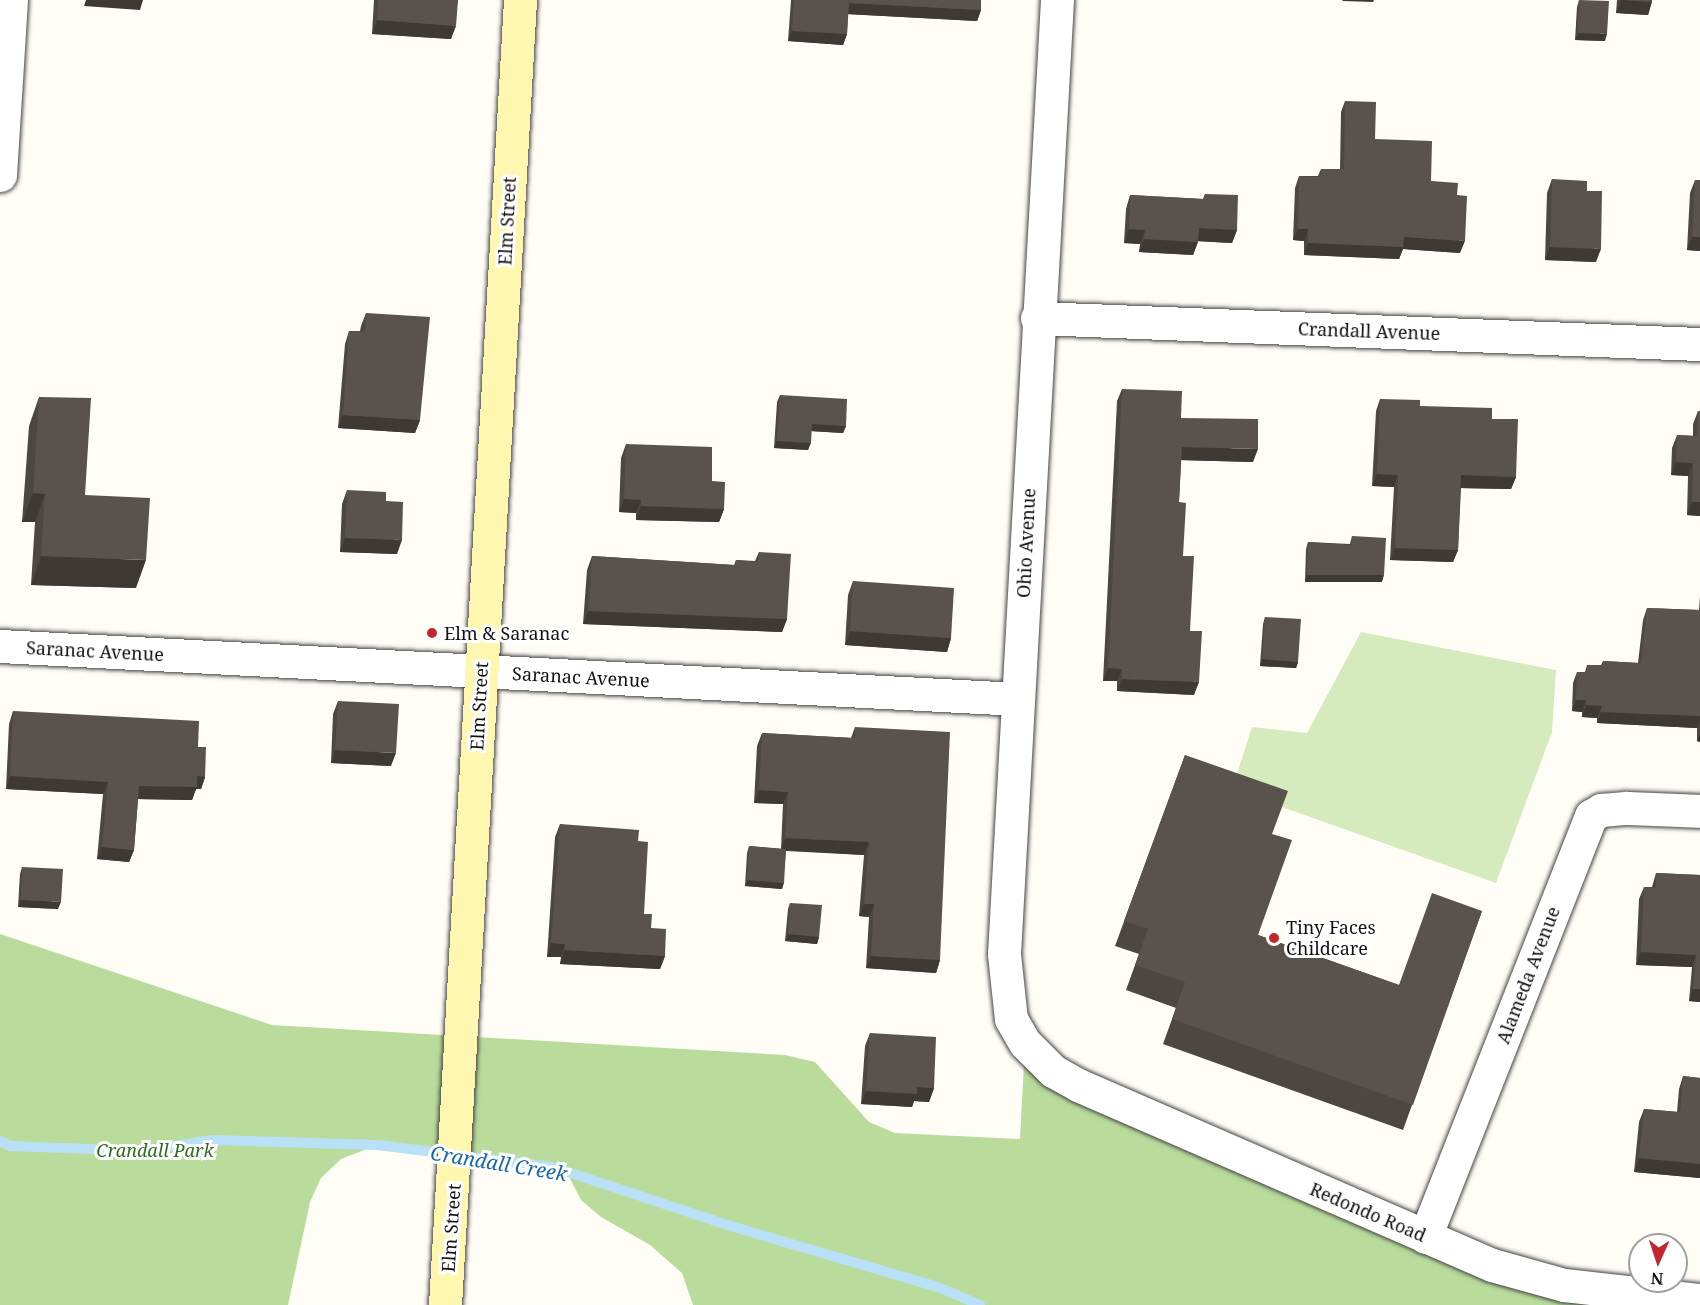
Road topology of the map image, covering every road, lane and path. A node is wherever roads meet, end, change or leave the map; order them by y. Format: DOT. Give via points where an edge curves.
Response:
graph roads {
  1 [pos="11,0"];
  2 [pos="520,0"];
  3 [pos="1057,0"];
  4 [pos="0,175"];
  5 [pos="1037,318"];
  6 [pos="1700,344"];
  7 [pos="0,646"];
  8 [pos="480,672"];
  9 [pos="1017,699"];
  10 [pos="1700,811"];
  11 [pos="1053,1071"];
  12 [pos="1425,1237"];
  13 [pos="1700,1300"];
  14 [pos="445,1305"];
  1 -- 4 [label="street"];
  2 -- 8 [label="street, Elm Street"];
  3 -- 5 [label="street, Ohio Avenue"];
  5 -- 6 [label="street, Crandall Avenue"];
  5 -- 9 [label="street, Ohio Avenue"];
  7 -- 8 [label="street, Saranac Avenue"];
  8 -- 9 [label="street, Saranac Avenue"];
  8 -- 14 [label="street, Elm Street" via="464,1024"];
  9 -- 11 [label="street, Ohio Avenue" via="1004,954 1006,995 1011,1018 1025,1043"];
  10 -- 12 [label="street, Alameda Avenue" via="1626,808 1601,810 1591,816"];
  11 -- 12 [label="street, Redondo Road" via="1138,1113"];
  12 -- 13 [label="street, Redondo Road" via="1492,1266 1564,1285"];
}
